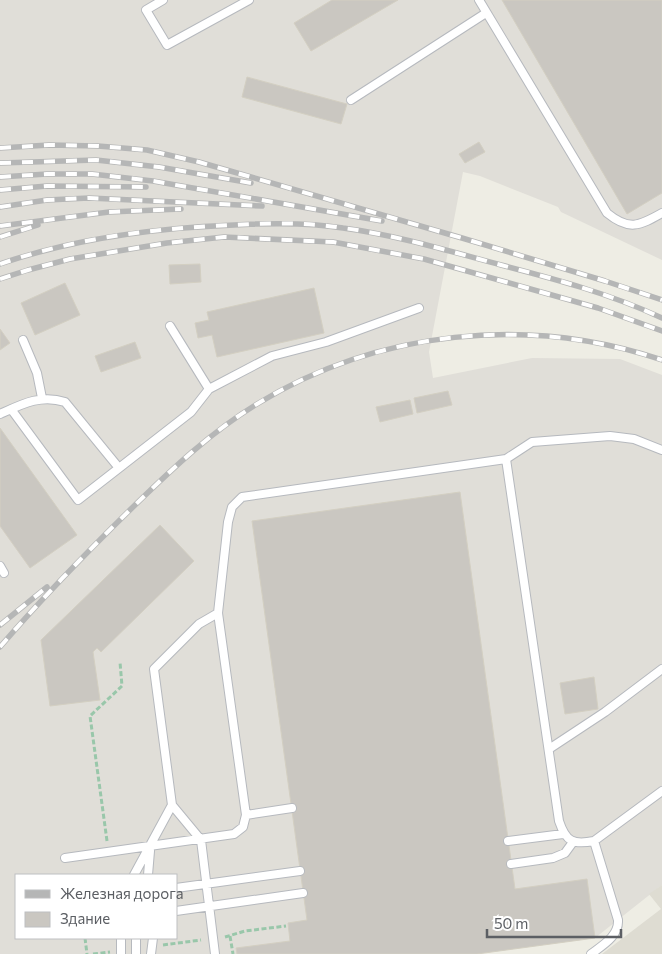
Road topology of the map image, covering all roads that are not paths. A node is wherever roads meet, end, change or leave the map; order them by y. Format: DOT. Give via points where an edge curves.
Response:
graph roads {
  1 [pos="163,0"];
  2 [pos="249,0"];
  3 [pos="479,0"];
  4 [pos="486,13"];
  5 [pos="351,100"];
  6 [pos="662,213"];
  7 [pos="419,308"];
  8 [pos="170,326"];
  9 [pos="24,340"];
  10 [pos="209,389"];
  11 [pos="42,398"];
  12 [pos="11,409"];
  13 [pos="0,414"];
  14 [pos="662,450"];
  15 [pos="506,459"];
  16 [pos="119,468"];
  17 [pos="218,613"];
  18 [pos="662,669"];
  19 [pos="549,749"];
  20 [pos="662,791"];
  21 [pos="172,804"];
  22 [pos="292,808"];
  23 [pos="246,815"];
  24 [pos="563,834"];
  25 [pos="201,840"];
  26 [pos="508,841"];
  27 [pos="594,841"];
  28 [pos="573,842"];
  29 [pos="151,846"];
  30 [pos="65,858"];
  31 [pos="511,864"];
  32 [pos="300,871"];
  33 [pos="135,874"];
  34 [pos="148,874"];
  35 [pos="207,884"];
  36 [pos="178,888"];
  37 [pos="304,893"];
  38 [pos="210,907"];
  39 [pos="178,911"];
  40 [pos="121,939"];
  41 [pos="136,939"];
  42 [pos="121,952"];
  43 [pos="136,954"];
  44 [pos="215,954"];
  45 [pos="591,954"];
  1 -- 2 [label="lane" via="146,10 167,45"];
  3 -- 4 [label="lane"];
  4 -- 5 [label="lane"];
  4 -- 6 [label="lane" via="607,213 630,226 643,224"];
  7 -- 10 [label="lane" via="326,342 272,356"];
  8 -- 10 [label="lane"];
  9 -- 11 [label="lane" via="37,373"];
  10 -- 16 [label="lane" via="191,412"];
  11 -- 12 [label="lane"];
  11 -- 16 [label="lane" via="65,402"];
  12 -- 13 [label="lane"];
  12 -- 16 [label="lane" via="78,500"];
  14 -- 15 [label="lane" via="634,439 610,436 532,442"];
  15 -- 17 [label="lane" via="242,497 232,507 228,522"];
  15 -- 19 [label="lane"];
  17 -- 21 [label="lane" via="199,624 154,669"];
  17 -- 23 [label="lane"];
  18 -- 19 [label="lane"];
  19 -- 24 [label="lane"];
  20 -- 27 [label="lane"];
  21 -- 25 [label="lane"];
  21 -- 29 [label="lane"];
  22 -- 23 [label="lane"];
  23 -- 25 [label="lane" via="243,826 234,834"];
  24 -- 26 [label="lane"];
  24 -- 28 [label="lane"];
  25 -- 29 [label="lane"];
  25 -- 35 [label="lane"];
  27 -- 28 [label="lane"];
  27 -- 45 [label="lane" via="618,926 608,942"];
  28 -- 31 [label="lane" via="565,853 553,858"];
  29 -- 30 [label="lane"];
  29 -- 33 [label="lane"];
  29 -- 34 [label="lane"];
  32 -- 35 [label="lane"];
  35 -- 36 [label="lane"];
  35 -- 38 [label="lane"];
  37 -- 38 [label="lane"];
  38 -- 39 [label="lane"];
  38 -- 44 [label="lane"];
  40 -- 42 [label="lane"];
  41 -- 43 [label="lane"];
}
